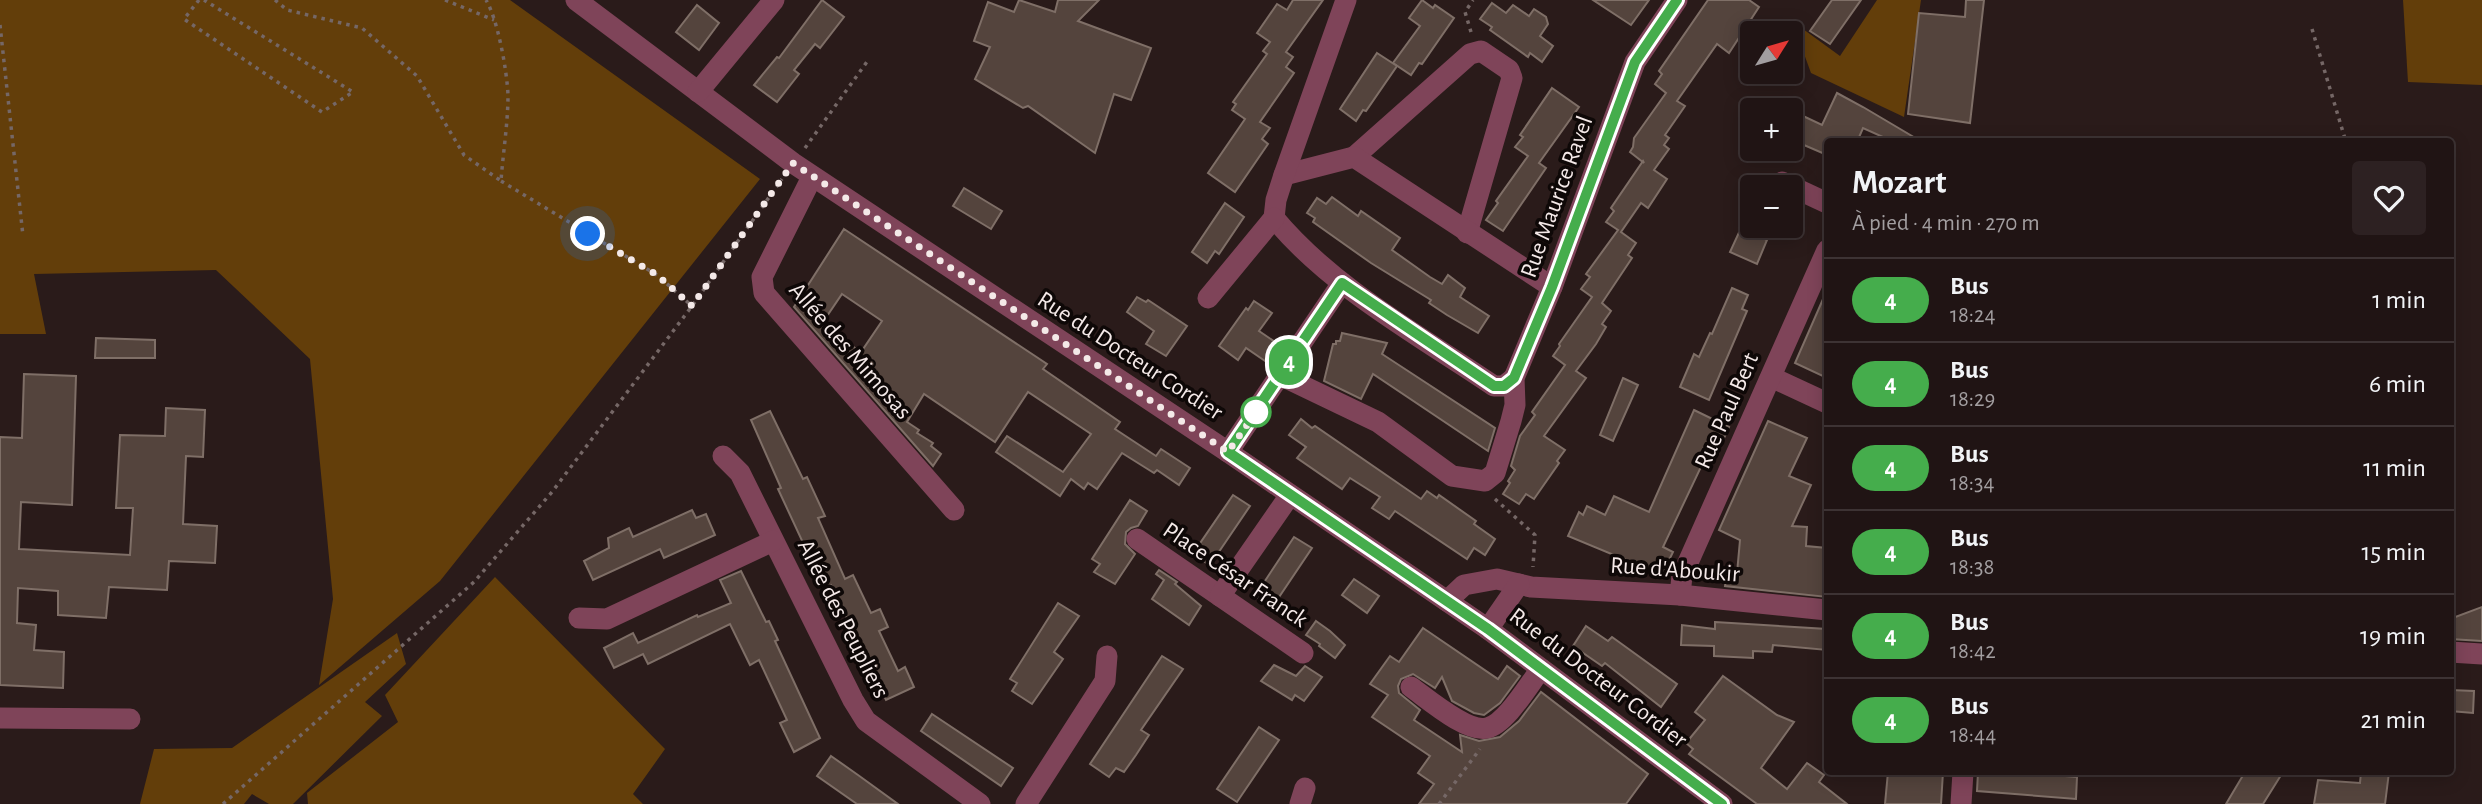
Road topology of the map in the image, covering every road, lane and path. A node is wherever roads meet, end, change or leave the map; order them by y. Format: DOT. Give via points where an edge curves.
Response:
graph roads {
  1 [pos="202,0"];
  2 [pos="275,0"];
  3 [pos="445,0"];
  4 [pos="486,0"];
  5 [pos="576,0"];
  6 [pos="774,0"];
  7 [pos="1346,0"];
  8 [pos="1473,0"];
  9 [pos="1677,0"];
  10 [pos="494,20"];
  11 [pos="0,25"];
  12 [pos="2312,29"];
  13 [pos="1476,51"];
  14 [pos="869,58"];
  15 [pos="698,92"];
  16 [pos="2345,138"];
  17 [pos="1354,157"];
  18 [pos="793,163"];
  19 [pos="1284,175"];
  20 [pos="812,177"];
  21 [pos="501,181"];
  22 [pos="1803,192"];
  23 [pos="1824,202"];
  24 [pos="1274,218"];
  25 [pos="1467,233"];
  26 [pos="23,236"];
  27 [pos="1824,257"];
  28 [pos="1342,283"];
  29 [pos="1552,287"];
  30 [pos="1208,298"];
  31 [pos="692,306"];
  32 [pos="1280,375"];
  33 [pos="1771,377"];
  34 [pos="1514,378"];
  35 [pos="1824,402"];
  36 [pos="1228,452"];
  37 [pos="723,456"];
  38 [pos="1485,481"];
  39 [pos="1290,495"];
  40 [pos="954,510"];
  41 [pos="1137,539"];
  42 [pos="773,541"];
  43 [pos="1535,545"];
  44 [pos="1519,584"];
  45 [pos="1681,595"];
  46 [pos="1220,596"];
  47 [pos="1447,601"];
  48 [pos="1824,610"];
  49 [pos="579,618"];
  50 [pos="1488,629"];
  51 [pos="2454,652"];
  52 [pos="1303,653"];
  53 [pos="2482,654"];
  54 [pos="1107,656"];
  55 [pos="1541,669"];
  56 [pos="1411,687"];
  57 [pos="0,718"];
  58 [pos="130,719"];
  59 [pos="1486,729"];
  60 [pos="1963,775"];
  61 [pos="223,804"];
  62 [pos="980,804"];
  63 [pos="1026,804"];
  64 [pos="1439,804"];
  65 [pos="1722,804"];
  66 [pos="1961,804"];
  1 -- 1 [label="path" via="184,19 322,112 353,92"];
  2 -- 21 [label="path" via="287,10 362,28 417,76 464,155"];
  3 -- 10 [label="path"];
  4 -- 10 [label="path"];
  5 -- 15 [label="street, Rue du Docteur Cordier"];
  6 -- 15 [label="street"];
  7 -- 19 [label="street"];
  8 -- 13 [label="path" via="1465,12"];
  9 -- 29 [label="street, Rue Maurice Ravel" via="1635,62"];
  10 -- 21 [label="path" via="508,94"];
  11 -- 26 [label="path"];
  12 -- 16 [label="path"];
  13 -- 17 [label="street"];
  13 -- 25 [label="street" via="1509,70 1512,78"];
  14 -- 18 [label="path"];
  15 -- 18 [label="street, Rue du Docteur Cordier"];
  17 -- 19 [label="street"];
  17 -- 25 [label="street"];
  18 -- 20 [label="street, Rue du Docteur Cordier"];
  18 -- 31 [label="path"];
  19 -- 24 [label="street"];
  20 -- 36 [label="street, Rue du Docteur Cordier"];
  20 -- 40 [label="street, Allée des Mimosas" via="762,276 764,293"];
  21 -- 31 [label="path" via="657,275"];
  22 -- 23 [label="street"];
  24 -- 28 [label="street"];
  24 -- 30 [label="street"];
  25 -- 29 [label="street"];
  27 -- 33 [label="street, Rue Paul Bert"];
  28 -- 32 [label="street"];
  28 -- 34 [label="street" via="1494,386 1504,386"];
  29 -- 34 [label="street, Rue Maurice Ravel"];
  31 -- 61 [label="path" via="552,492 474,582"];
  32 -- 36 [label="street"];
  32 -- 38 [label="street" via="1378,422 1452,475"];
  33 -- 35 [label="street"];
  33 -- 45 [label="street, Rue Paul Bert" via="1682,576"];
  34 -- 38 [label="street, Rue Maurice Ravel" via="1511,421 1495,473"];
  36 -- 39 [label="street, Rue du Docteur Cordier"];
  37 -- 42 [label="street, Allée des Peupliers" via="740,473"];
  38 -- 43 [label="path" via="1493,497 1535,535"];
  39 -- 46 [label="street"];
  39 -- 47 [label="street, Rue du Docteur Cordier"];
  41 -- 46 [label="street, Place César Franck"];
  42 -- 49 [label="street" via="607,619"];
  42 -- 62 [label="street, Allée des Peupliers" via="866,721"];
  44 -- 45 [label="street, Rue d'Aboukir"];
  44 -- 47 [label="street, Rue d'Aboukir" via="1497,579 1464,584"];
  44 -- 50 [label="street"];
  45 -- 48 [label="street, Rue d'Aboukir"];
  46 -- 52 [label="street, Place César Franck"];
  47 -- 50 [label="street, Rue du Docteur Cordier"];
  50 -- 55 [label="street, Rue du Docteur Cordier"];
  51 -- 53 [label="street"];
  54 -- 63 [label="street" via="1105,681"];
  55 -- 59 [label="street" via="1504,718"];
  55 -- 65 [label="street, Rue du Docteur Cordier"];
  56 -- 59 [label="street" via="1467,726"];
  57 -- 58 [label="street"];
  59 -- 64 [label="path" via="1487,740"];
  60 -- 66 [label="street"];
}
